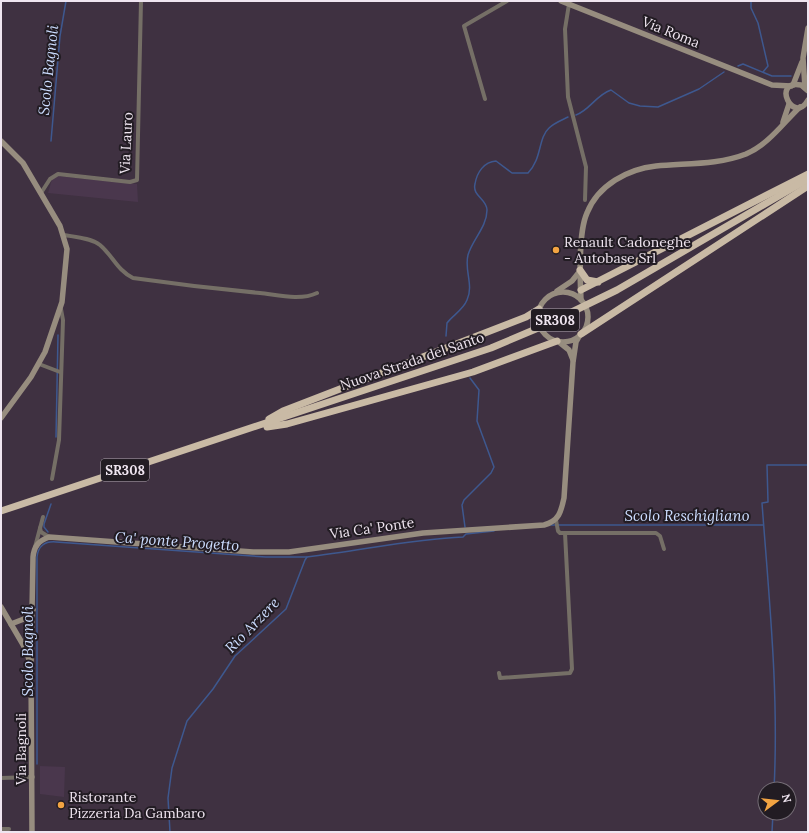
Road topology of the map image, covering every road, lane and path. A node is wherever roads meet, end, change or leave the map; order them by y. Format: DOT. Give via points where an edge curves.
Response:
graph roads {
  1 [pos="141,1"];
  2 [pos="507,1"];
  3 [pos="561,1"];
  4 [pos="569,4"];
  5 [pos="808,28"];
  6 [pos="803,58"];
  7 [pos="772,85"];
  8 [pos="792,85"];
  9 [pos="806,89"];
  10 [pos="786,97"];
  11 [pos="485,99"];
  12 [pos="789,104"];
  13 [pos="805,104"];
  14 [pos="782,124"];
  15 [pos="1,141"];
  16 [pos="808,174"];
  17 [pos="808,179"];
  18 [pos="808,186"];
  19 [pos="41,193"];
  20 [pos="586,200"];
  21 [pos="64,235"];
  22 [pos="580,270"];
  23 [pos="598,282"];
  24 [pos="581,290"];
  25 [pos="317,293"];
  26 [pos="555,293"];
  27 [pos="571,293"];
  28 [pos="581,300"];
  29 [pos="61,309"];
  30 [pos="539,309"];
  31 [pos="580,335"];
  32 [pos="558,341"];
  33 [pos="573,362"];
  34 [pos="39,364"];
  35 [pos="60,372"];
  36 [pos="1,418"];
  37 [pos="249,429"];
  38 [pos="52,479"];
  39 [pos="1,511"];
  40 [pos="43,517"];
  41 [pos="556,520"];
  42 [pos="40,528"];
  43 [pos="565,533"];
  44 [pos="49,537"];
  45 [pos="35,547"];
  46 [pos="664,549"];
  47 [pos="1,607"];
  48 [pos="33,610"];
  49 [pos="11,624"];
  50 [pos="32,665"];
  51 [pos="499,673"];
  52 [pos="33,777"];
  53 [pos="1,778"];
  54 [pos="1,829"];
  55 [pos="9,829"];
  56 [pos="32,832"];
  1 -- 19 [label="street, Via Lauro" via="137,180 130,182 58,174 50,179"];
  2 -- 11 [label="street" via="464,26"];
  3 -- 4 [label="street, Via Roma"];
  4 -- 7 [label="street, Via Roma"];
  4 -- 20 [label="street" via="565,29 568,97 586,168"];
  5 -- 6 [label="street"];
  6 -- 8 [label="street"];
  6 -- 9 [label="street"];
  7 -- 8 [label="street, Via Roma"];
  7 -- 10 [label="street, Via Roma"];
  8 -- 9 [label="street, Via Roma" via="801,85"];
  8 -- 10 [label="street"];
  10 -- 12 [label="street"];
  12 -- 13 [label="street"];
  12 -- 14 [label="street"];
  13 -- 14 [label="street"];
  14 -- 22 [label="street" via="757,148 738,157 646,167 628,172 616,179 597,196 586,213"];
  15 -- 19 [label="street" via="23,163"];
  16 -- 23 [label="highway"];
  17 -- 37 [label="highway, Nuova Strada del Santo / SR308" via="617,290 561,317 491,348"];
  18 -- 31 [label="highway"];
  19 -- 21 [label="street"];
  21 -- 25 [label="street" via="100,245 123,273 133,278 286,296 308,297"];
  21 -- 29 [label="street" via="67,255"];
  22 -- 23 [label="highway" via="587,280"];
  22 -- 24 [label="street"];
  22 -- 26 [label="street" via="572,281"];
  23 -- 24 [label="highway"];
  24 -- 27 [label="street"];
  24 -- 28 [label="street"];
  26 -- 27 [label="street"];
  26 -- 30 [label="street" via="544,301"];
  27 -- 28 [label="street"];
  28 -- 31 [label="street" via="588,317 585,329"];
  29 -- 34 [label="street"];
  29 -- 35 [label="street" via="63,320"];
  30 -- 32 [label="street" via="538,320 542,331 551,339"];
  30 -- 37 [label="highway" via="513,322 284,411"];
  31 -- 32 [label="street" via="570,341"];
  31 -- 33 [label="street"];
  32 -- 33 [label="street" via="569,350"];
  32 -- 37 [label="highway" via="473,372 397,394 287,424"];
  33 -- 41 [label="street" via="564,498"];
  34 -- 35 [label="street"];
  34 -- 36 [label="street"];
  35 -- 38 [label="street" via="59,440"];
  37 -- 39 [label="highway, Nuova Strada del Santo / SR308"];
  40 -- 42 [label="street, Via Bagnoli"];
  41 -- 43 [label="street" via="558,530"];
  41 -- 44 [label="street, Via Ca' Ponte" via="544,524 423,533 281,553"];
  42 -- 44 [label="street" via="41,532"];
  42 -- 45 [label="street, Via Bagnoli"];
  43 -- 46 [label="street" via="656,533 660,536"];
  43 -- 51 [label="street" via="572,669 570,673 511,678 500,678"];
  44 -- 45 [label="street" via="41,540"];
  45 -- 48 [label="street, Via Bagnoli"];
  47 -- 49 [label="street"];
  48 -- 49 [label="street" via="29,617"];
  48 -- 50 [label="street, Via Bagnoli"];
  49 -- 50 [label="street, Via Bagnoli"];
  50 -- 52 [label="street, Via Bagnoli"];
  52 -- 53 [label="street"];
  52 -- 56 [label="street, Via Bagnoli"];
  54 -- 55 [label="street"];
}
